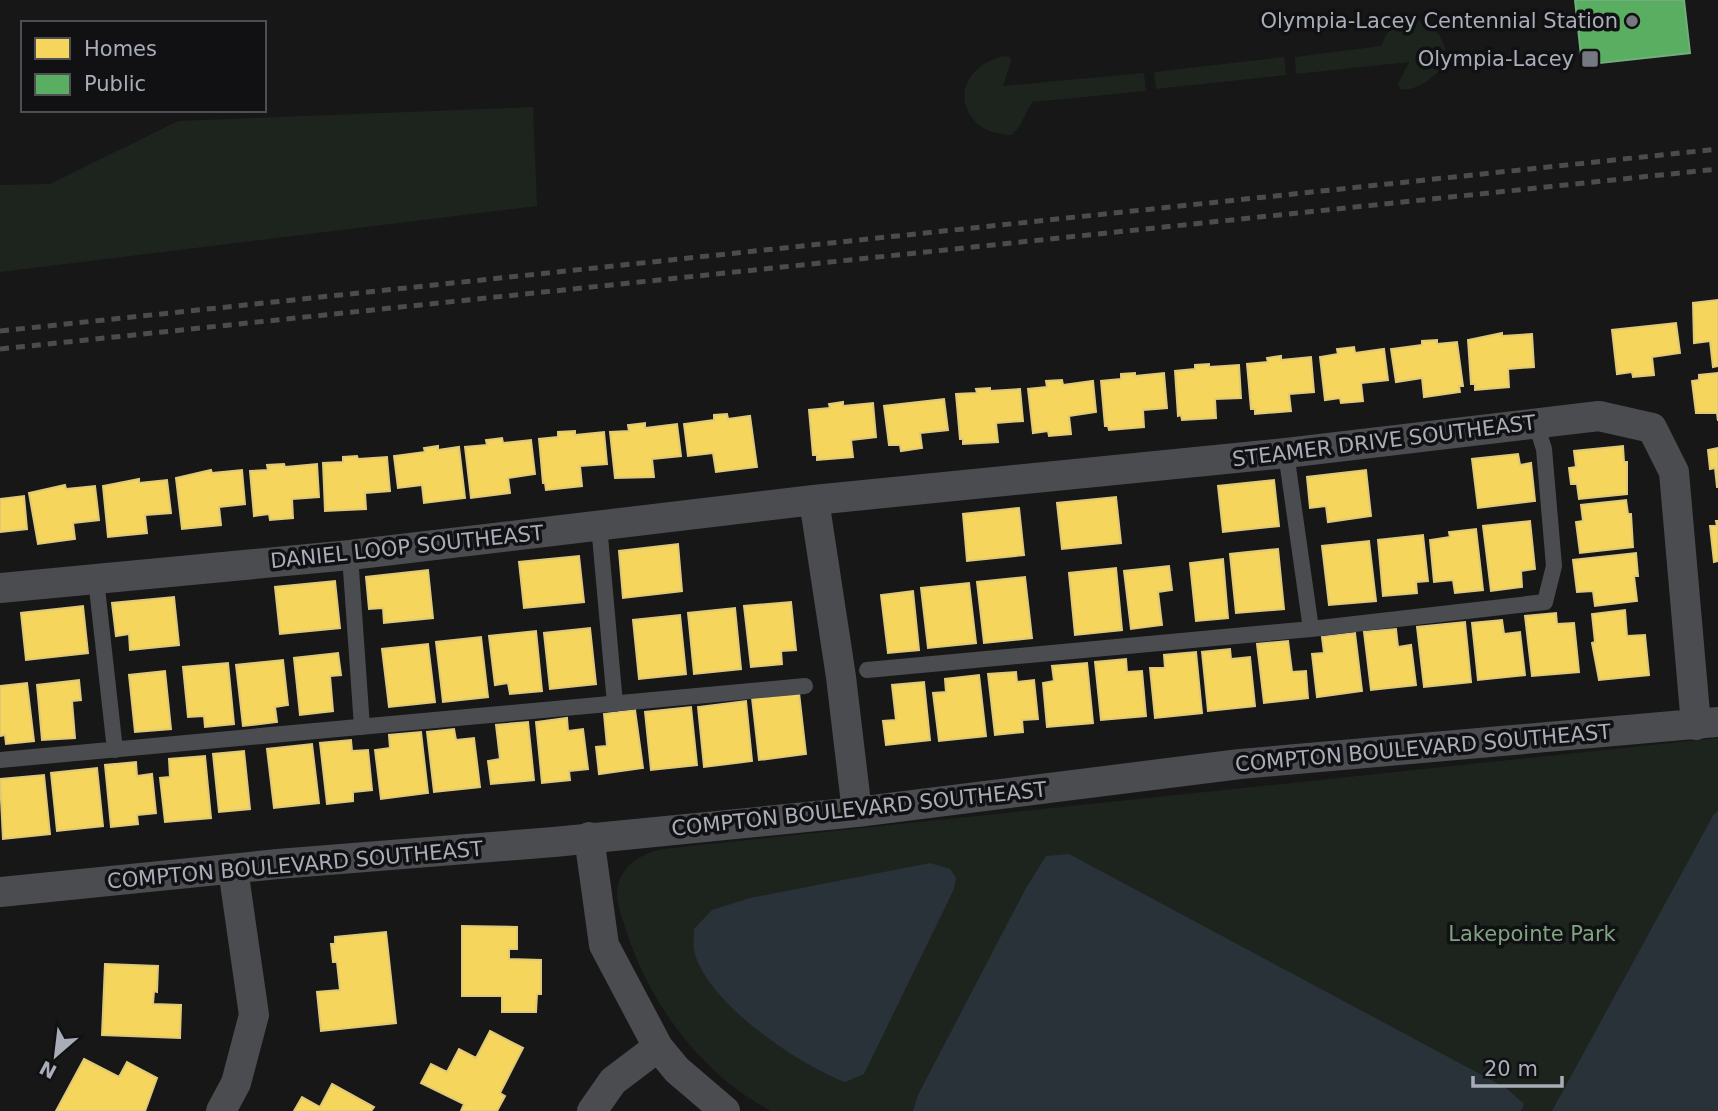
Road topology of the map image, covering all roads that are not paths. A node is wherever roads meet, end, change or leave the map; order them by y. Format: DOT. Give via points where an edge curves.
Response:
graph roads {
  1 [pos="1536,424"];
  2 [pos="1286,453"];
  3 [pos="814,500"];
  4 [pos="599,525"];
  5 [pos="350,555"];
  6 [pos="96,579"];
  7 [pos="0,588"];
  8 [pos="1311,629"];
  9 [pos="867,670"];
  10 [pos="805,687"];
  11 [pos="615,704"];
  12 [pos="1707,723"];
  13 [pos="362,727"];
  14 [pos="115,750"];
  15 [pos="0,760"];
  16 [pos="857,812"];
  17 [pos="589,837"];
  18 [pos="233,869"];
  19 [pos="0,892"];
  20 [pos="658,1047"];
  21 [pos="221,1111"];
  22 [pos="592,1111"];
  23 [pos="725,1111"];
  1 -- 2 [label="street, STEAMER DRIVE SOUTHEAST"];
  1 -- 8 [label="lane" via="1544,449 1554,566 1545,602"];
  1 -- 12 [label="street, STEAMER DRIVE SOUTHEAST" via="1599,416 1652,428 1674,472"];
  2 -- 3 [label="street, STEAMER DRIVE SOUTHEAST"];
  2 -- 8 [label="lane"];
  3 -- 4 [label="street, DANIEL LOOP SOUTHEAST"];
  3 -- 16 [label="street"];
  4 -- 5 [label="street, DANIEL LOOP SOUTHEAST"];
  4 -- 11 [label="lane"];
  5 -- 6 [label="street, DANIEL LOOP SOUTHEAST"];
  5 -- 13 [label="lane"];
  6 -- 7 [label="street, DANIEL LOOP SOUTHEAST"];
  6 -- 14 [label="lane"];
  8 -- 9 [label="lane"];
  10 -- 11 [label="lane"];
  11 -- 13 [label="lane"];
  12 -- 16 [label="street, COMPTON BOULEVARD SOUTHEAST" via="1240,764"];
  13 -- 14 [label="lane"];
  14 -- 15 [label="lane"];
  16 -- 17 [label="street, COMPTON BOULEVARD SOUTHEAST"];
  17 -- 18 [label="street, COMPTON BOULEVARD SOUTHEAST"];
  17 -- 20 [label="street" via="604,945"];
  18 -- 19 [label="street, COMPTON BOULEVARD SOUTHEAST"];
  18 -- 21 [label="street" via="254,1015 236,1083"];
  20 -- 22 [label="street" via="613,1081"];
  20 -- 23 [label="street" via="677,1070"];
}
